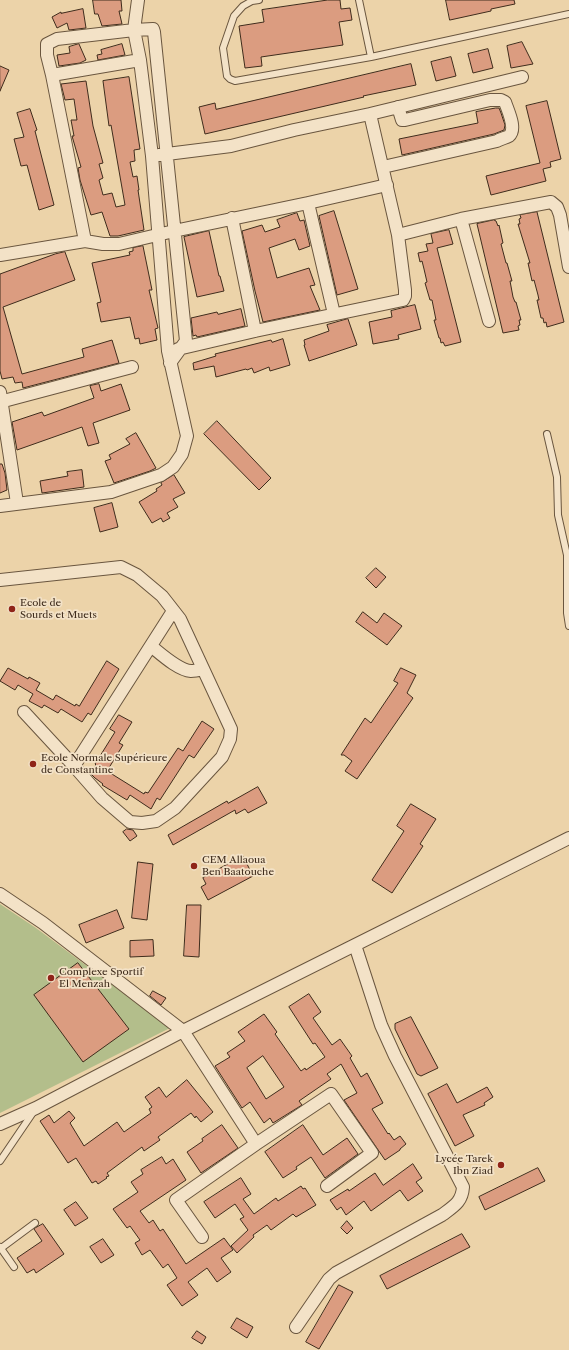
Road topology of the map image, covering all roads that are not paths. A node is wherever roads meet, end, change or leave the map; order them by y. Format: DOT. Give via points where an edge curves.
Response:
graph roads {
  1 [pos="138,0"];
  2 [pos="259,0"];
  3 [pos="359,0"];
  4 [pos="569,14"];
  5 [pos="134,30"];
  6 [pos="371,57"];
  7 [pos="140,60"];
  8 [pos="52,75"];
  9 [pos="522,77"];
  10 [pos="398,107"];
  11 [pos="370,114"];
  12 [pos="167,154"];
  13 [pos="152,156"];
  14 [pos="383,167"];
  15 [pos="387,184"];
  16 [pos="308,203"];
  17 [pos="232,218"];
  18 [pos="461,219"];
  19 [pos="174,231"];
  20 [pos="158,235"];
  21 [pos="398,235"];
  22 [pos="84,241"];
  23 [pos="0,255"];
  24 [pos="569,267"];
  25 [pos="334,314"];
  26 [pos="489,321"];
  27 [pos="255,331"];
  28 [pos="182,348"];
  29 [pos="169,357"];
  30 [pos="132,367"];
  31 [pos="1,398"];
  32 [pos="547,434"];
  33 [pos="17,503"];
  34 [pos="0,506"];
  35 [pos="0,580"];
  36 [pos="173,611"];
  37 [pos="569,626"];
  38 [pos="151,646"];
  39 [pos="203,669"];
  40 [pos="24,712"];
  41 [pos="74,766"];
  42 [pos="569,838"];
  43 [pos="0,894"];
  44 [pos="356,945"];
  45 [pos="183,1031"];
  46 [pos="36,1108"];
  47 [pos="0,1124"];
  48 [pos="256,1144"];
  49 [pos="0,1161"];
  50 [pos="327,1186"];
  51 [pos="35,1223"];
  52 [pos="202,1237"];
  53 [pos="0,1248"];
  54 [pos="14,1267"];
  55 [pos="296,1327"];
  1 -- 5 [label="street"];
  2 -- 6 [label="lane" via="243,6 234,16 223,48 227,76 230,80"];
  3 -- 6 [label="lane"];
  4 -- 6 [label="lane"];
  5 -- 7 [label="street"];
  5 -- 8 [label="street" via="56,39 48,44 47,55"];
  5 -- 12 [label="street" via="153,29 154,32"];
  7 -- 8 [label="street"];
  7 -- 13 [label="street"];
  8 -- 22 [label="street"];
  9 -- 10 [label="street"];
  10 -- 11 [label="street"];
  10 -- 14 [label="street" via="402,120 405,120 490,100 501,100 506,102 512,132 497,141"];
  11 -- 12 [label="street" via="231,146"];
  11 -- 14 [label="street"];
  12 -- 13 [label="street"];
  12 -- 19 [label="street"];
  13 -- 20 [label="street"];
  14 -- 15 [label="street"];
  15 -- 16 [label="street"];
  15 -- 21 [label="street"];
  16 -- 17 [label="street"];
  16 -- 25 [label="street"];
  17 -- 19 [label="street"];
  17 -- 27 [label="street"];
  18 -- 21 [label="street"];
  18 -- 24 [label="street" via="551,202 557,207 560,215"];
  18 -- 26 [label="street"];
  19 -- 20 [label="street"];
  19 -- 28 [label="street" via="186,341"];
  20 -- 22 [label="street" via="119,244"];
  20 -- 29 [label="street"];
  21 -- 25 [label="street" via="405,290 403,300"];
  22 -- 23 [label="street"];
  25 -- 27 [label="street"];
  27 -- 28 [label="street"];
  28 -- 29 [label="street"];
  29 -- 33 [label="street" via="187,436 182,454 173,467 161,475 111,492"];
  30 -- 31 [label="street"];
  31 -- 33 [label="street"];
  32 -- 37 [label="lane" via="557,477 558,515 566,555"];
  33 -- 34 [label="street"];
  35 -- 36 [label="street" via="121,567 137,575 162,596"];
  36 -- 38 [label="street"];
  36 -- 39 [label="street" via="180,619"];
  38 -- 39 [label="street" via="184,669"];
  38 -- 41 [label="street"];
  39 -- 41 [label="street" via="231,729 230,739 222,757 175,808 156,821 130,822 102,798"];
  40 -- 41 [label="street"];
  42 -- 44 [label="street"];
  43 -- 45 [label="street" via="43,923"];
  44 -- 45 [label="street"];
  44 -- 55 [label="street" via="381,1025 463,1187 462,1196 456,1205 442,1215 336,1273 329,1279"];
  45 -- 46 [label="street"];
  45 -- 48 [label="street"];
  46 -- 47 [label="street"];
  46 -- 49 [label="lane"];
  48 -- 50 [label="street" via="331,1094 372,1153"];
  48 -- 52 [label="street" via="176,1200"];
  51 -- 53 [label="lane"];
  53 -- 54 [label="lane"];
}
